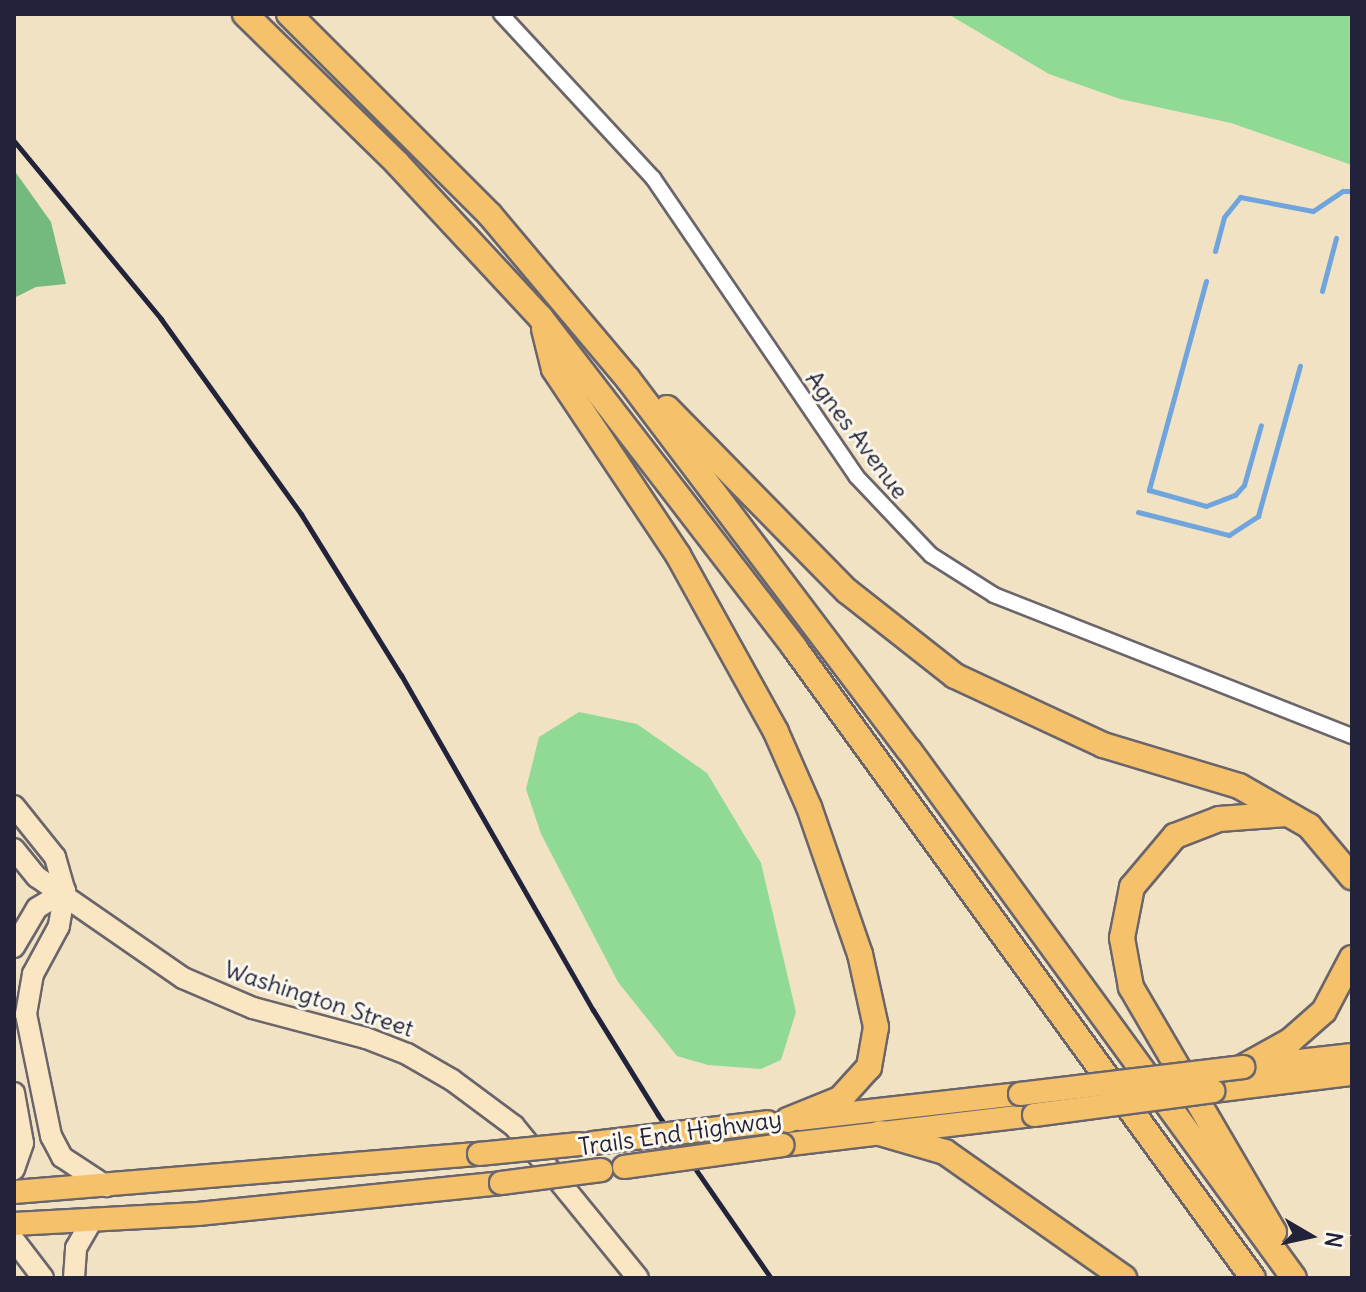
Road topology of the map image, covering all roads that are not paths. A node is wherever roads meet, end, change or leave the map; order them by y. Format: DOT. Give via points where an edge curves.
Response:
graph roads {
  1 [pos="245,14"];
  2 [pos="289,14"];
  3 [pos="501,14"];
  4 [pos="541,318"];
  5 [pos="581,322"];
  6 [pos="1352,736"];
  7 [pos="14,806"];
  8 [pos="1287,814"];
  9 [pos="14,849"];
  10 [pos="1352,877"];
  11 [pos="65,891"];
  12 [pos="14,947"];
  13 [pos="1352,958"];
  14 [pos="1352,1055"];
  15 [pos="1352,1074"];
  16 [pos="1250,1076"];
  17 [pos="14,1093"];
  18 [pos="778,1121"];
  19 [pos="880,1133"];
  20 [pos="14,1169"];
  21 [pos="106,1186"];
  22 [pos="14,1192"];
  23 [pos="92,1220"];
  24 [pos="14,1224"];
  25 [pos="14,1240"];
  26 [pos="43,1278"];
  27 [pos="74,1278"];
  28 [pos="638,1278"];
  29 [pos="1124,1278"];
  30 [pos="1253,1278"];
  31 [pos="1295,1278"];
  1 -- 4 [label="highway" via="397,163"];
  2 -- 5 [label="highway" via="479,203"];
  3 -- 6 [label="street, Agnes Avenue" via="653,178 856,476 931,555 994,595"];
  4 -- 18 [label="highway" via="554,369 678,555 776,732 809,807 860,954 876,1027 869,1067 840,1099"];
  4 -- 30 [label="highway" via="794,647"];
  5 -- 8 [label="highway" via="847,591 924,654 983,692 1052,725 1239,786"];
  5 -- 31 [label="highway" via="909,750"];
  7 -- 11 [label="main road" via="55,857"];
  8 -- 10 [label="highway" via="1326,840"];
  8 -- 31 [label="highway" via="1219,819 1175,836 1132,887 1122,938 1131,987 1259,1199"];
  9 -- 11 [label="main road, Washington Street" via="37,877"];
  11 -- 12 [label="main road" via="37,908"];
  11 -- 21 [label="main road" via="59,926 33,974 27,1031 51,1136 62,1157"];
  11 -- 28 [label="main road, Washington Street" via="131,945 183,978 253,1008 366,1038 452,1080 514,1126"];
  13 -- 16 [label="highway" via="1324,1011"];
  14 -- 16 [label="highway, Trails End Highway"];
  15 -- 16 [label="highway, Trails End Highway"];
  16 -- 18 [label="highway, Trails End Highway, bridge"];
  16 -- 19 [label="highway, Trails End Highway, bridge" via="1034,1115"];
  17 -- 20 [label="main road" via="23,1143"];
  18 -- 21 [label="highway, Trails End Highway, bridge" via="479,1154"];
  19 -- 23 [label="highway, Trails End Highway, bridge" via="501,1183 227,1212"];
  19 -- 29 [label="highway" via="945,1152"];
  21 -- 22 [label="highway, Trails End Highway"];
  23 -- 24 [label="highway, Trails End Highway"];
  23 -- 27 [label="main road" via="76,1248"];
  25 -- 26 [label="main road"];
}
